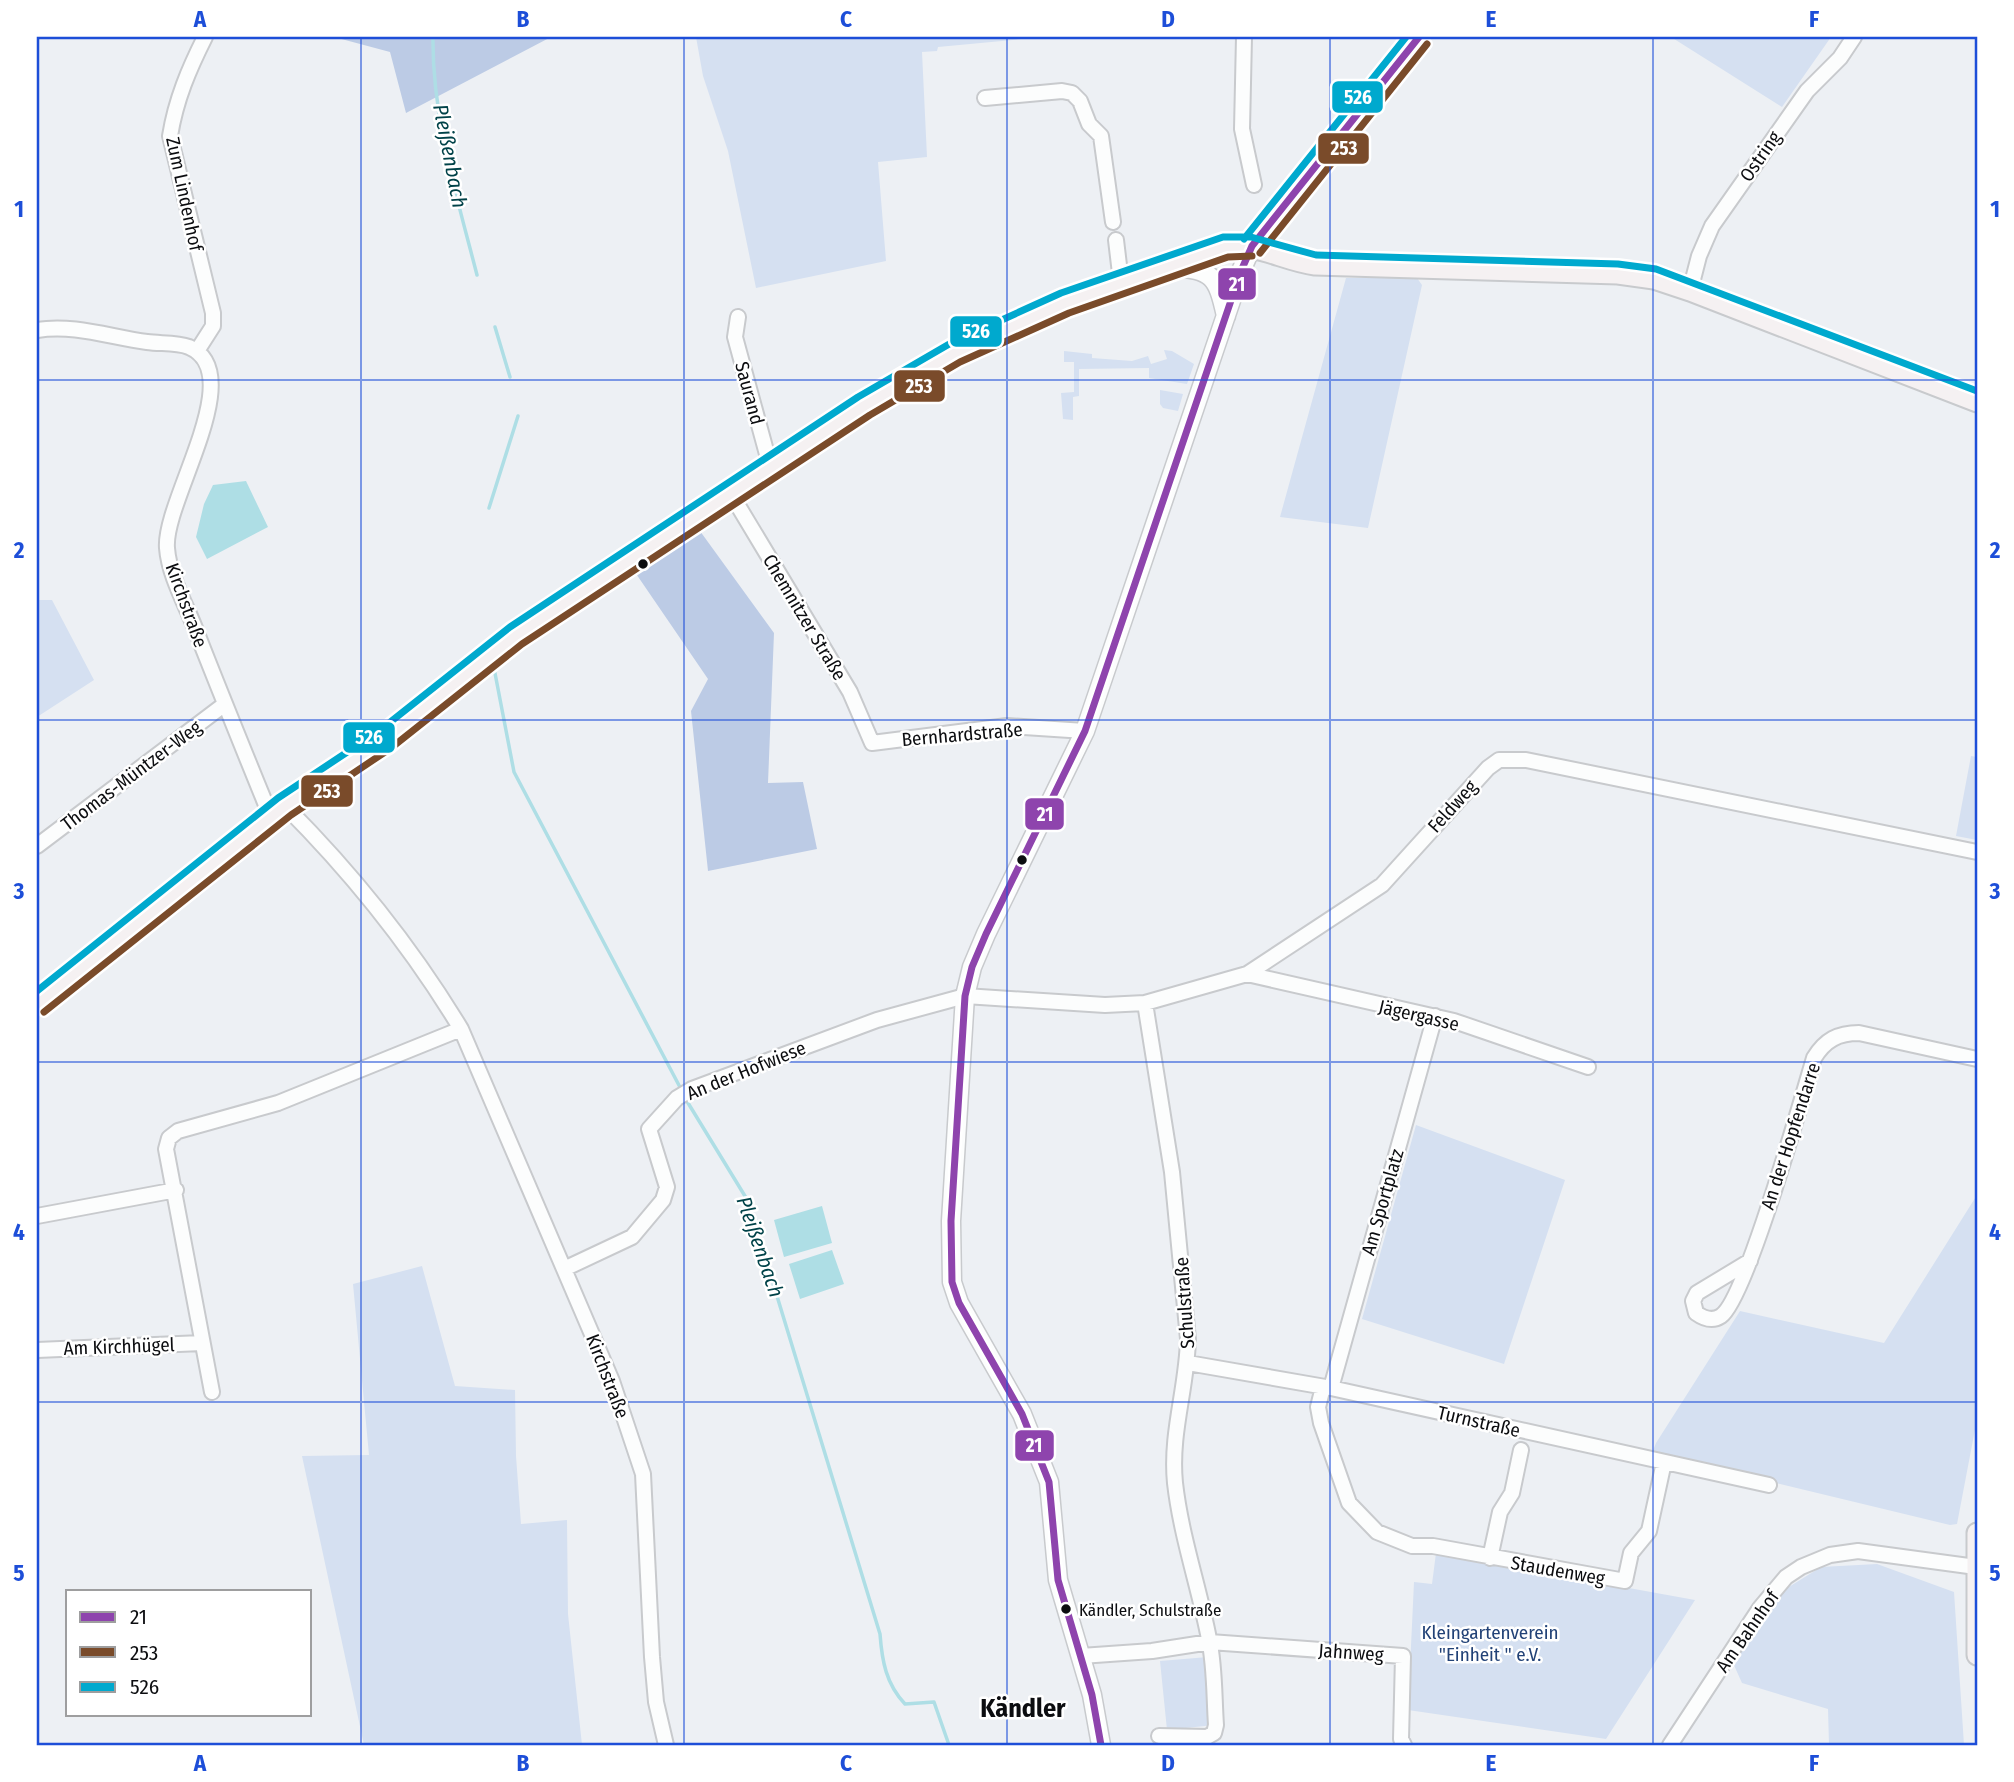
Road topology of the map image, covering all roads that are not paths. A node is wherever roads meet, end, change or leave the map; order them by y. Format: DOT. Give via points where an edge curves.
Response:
graph roads {
  1 [pos="205,37"];
  2 [pos="1244,37"];
  3 [pos="1419,37"];
  4 [pos="1854,37"];
  5 [pos="985,98"];
  6 [pos="1254,185"];
  7 [pos="1113,222"];
  8 [pos="1116,240"];
  9 [pos="1252,246"];
  10 [pos="1172,266"];
  11 [pos="1121,282"];
  12 [pos="1689,291"];
  13 [pos="1226,316"];
  14 [pos="738,317"];
  15 [pos="37,330"];
  16 [pos="197,351"];
  17 [pos="1977,401"];
  18 [pos="771,469"];
  19 [pos="732,494"];
  20 [pos="225,704"];
  21 [pos="1085,731"];
  22 [pos="872,743"];
  23 [pos="280,810"];
  24 [pos="37,846"];
  25 [pos="1977,852"];
  26 [pos="1247,974"];
  27 [pos="965,996"];
  28 [pos="1146,1003"];
  29 [pos="37,1004"];
  30 [pos="1435,1016"];
  31 [pos="461,1029"];
  32 [pos="1977,1059"];
  33 [pos="1587,1067"];
  34 [pos="176,1190"];
  35 [pos="37,1216"];
  36 [pos="1750,1261"];
  37 [pos="564,1269"];
  38 [pos="202,1343"];
  39 [pos="37,1350"];
  40 [pos="1188,1363"];
  41 [pos="1327,1388"];
  42 [pos="212,1392"];
  43 [pos="1521,1450"];
  44 [pos="1664,1462"];
  45 [pos="1769,1485"];
  46 [pos="1977,1532"];
  47 [pos="1403,1544"];
  48 [pos="1490,1558"];
  49 [pos="1976,1566"];
  50 [pos="1210,1642"];
  51 [pos="1081,1656"];
  52 [pos="1977,1656"];
  53 [pos="1159,1736"];
  54 [pos="666,1745"];
  55 [pos="1101,1745"];
  56 [pos="1404,1745"];
  57 [pos="1670,1745"];
  1 -- 16 [label="street, Zum Lindenhof" via="183,80 170,136 213,313 213,326"];
  2 -- 6 [label="street" via="1242,129"];
  3 -- 9 [label="street"];
  4 -- 12 [label="street, Ostring" via="1807,91 1712,226"];
  5 -- 7 [label="street" via="1072,93 1101,136"];
  8 -- 11 [label="street"];
  9 -- 10 [label="main road" via="1226,247"];
  9 -- 12 [label="main road" via="1315,265 1618,274 1654,279"];
  9 -- 13 [label="street"];
  10 -- 11 [label="main road"];
  10 -- 13 [label="street" via="1208,273 1216,280"];
  11 -- 18 [label="main road" via="955,353 864,406"];
  12 -- 17 [label="main road"];
  13 -- 21 [label="street"];
  14 -- 18 [label="street, Saurand" via="735,337"];
  15 -- 16 [label="street" via="96,332"];
  16 -- 20 [label="street, Kirchstraße" via="208,365 212,388 170,521 167,547"];
  18 -- 19 [label="main road"];
  19 -- 22 [label="street, Chemnitzer Straße" via="850,692"];
  19 -- 23 [label="main road" via="516,636 434,704"];
  20 -- 23 [label="street, Kirchstraße" via="267,805"];
  20 -- 24 [label="street, Thomas-Müntzer-Weg"];
  21 -- 22 [label="street, Bernhardstraße" via="1007,726"];
  21 -- 27 [label="street" via="986,934"];
  23 -- 29 [label="main road"];
  23 -- 31 [label="street, Kirchstraße" via="334,855"];
  25 -- 26 [label="street, Feldweg" via="1526,760 1499,760 1475,780 1382,885"];
  26 -- 28 [label="street, Feldweg"];
  26 -- 30 [label="street, Jägergasse"];
  27 -- 28 [label="street, Feldweg" via="1105,1005"];
  27 -- 37 [label="street, An der Hofwiese" via="877,1020 677,1098 649,1129 667,1187 663,1200 632,1237"];
  27 -- 51 [label="street" via="951,1221 952,1282 1040,1455 1052,1501 1058,1580"];
  28 -- 40 [label="street, Schulstraße" via="1172,1172"];
  30 -- 33 [label="street, Jägergasse"];
  30 -- 41 [label="street, Am Sportplatz"];
  31 -- 34 [label="street, Am Kirchhügel" via="300,1095 178,1131 169,1138 166,1149"];
  31 -- 37 [label="street, Kirchstraße"];
  32 -- 36 [label="street, An der Hopfendarre" via="1859,1033 1829,1040 1814,1058"];
  34 -- 35 [label="street"];
  34 -- 38 [label="street, Am Kirchhügel"];
  37 -- 54 [label="street, Kirchstraße" via="612,1381 643,1474 652,1657"];
  38 -- 39 [label="street, Am Kirchhügel"];
  38 -- 42 [label="street, Am Kirchhügel"];
  40 -- 41 [label="street, Turnstraße"];
  40 -- 50 [label="street, Schulstraße" via="1175,1428 1175,1481"];
  41 -- 44 [label="street, Turnstraße"];
  41 -- 47 [label="street, Am Sportplatz" via="1318,1406 1321,1423 1349,1503 1377,1531"];
  43 -- 48 [label="street, Staudenweg"];
  44 -- 45 [label="street, Turnstraße"];
  44 -- 48 [label="street, Staudenweg" via="1649,1531 1631,1553 1625,1581"];
  46 -- 49 [label="main road"];
  47 -- 48 [label="street, Staudenweg"];
  49 -- 52 [label="main road"];
  49 -- 57 [label="street, Am Bahnhof" via="1858,1551 1830,1555 1801,1567 1786,1577 1760,1608"];
  50 -- 51 [label="street"];
  50 -- 53 [label="street, Schulstraße" via="1214,1733 1207,1737"];
  50 -- 56 [label="street, Jahnweg" via="1403,1656"];
  51 -- 55 [label="street"];
}
